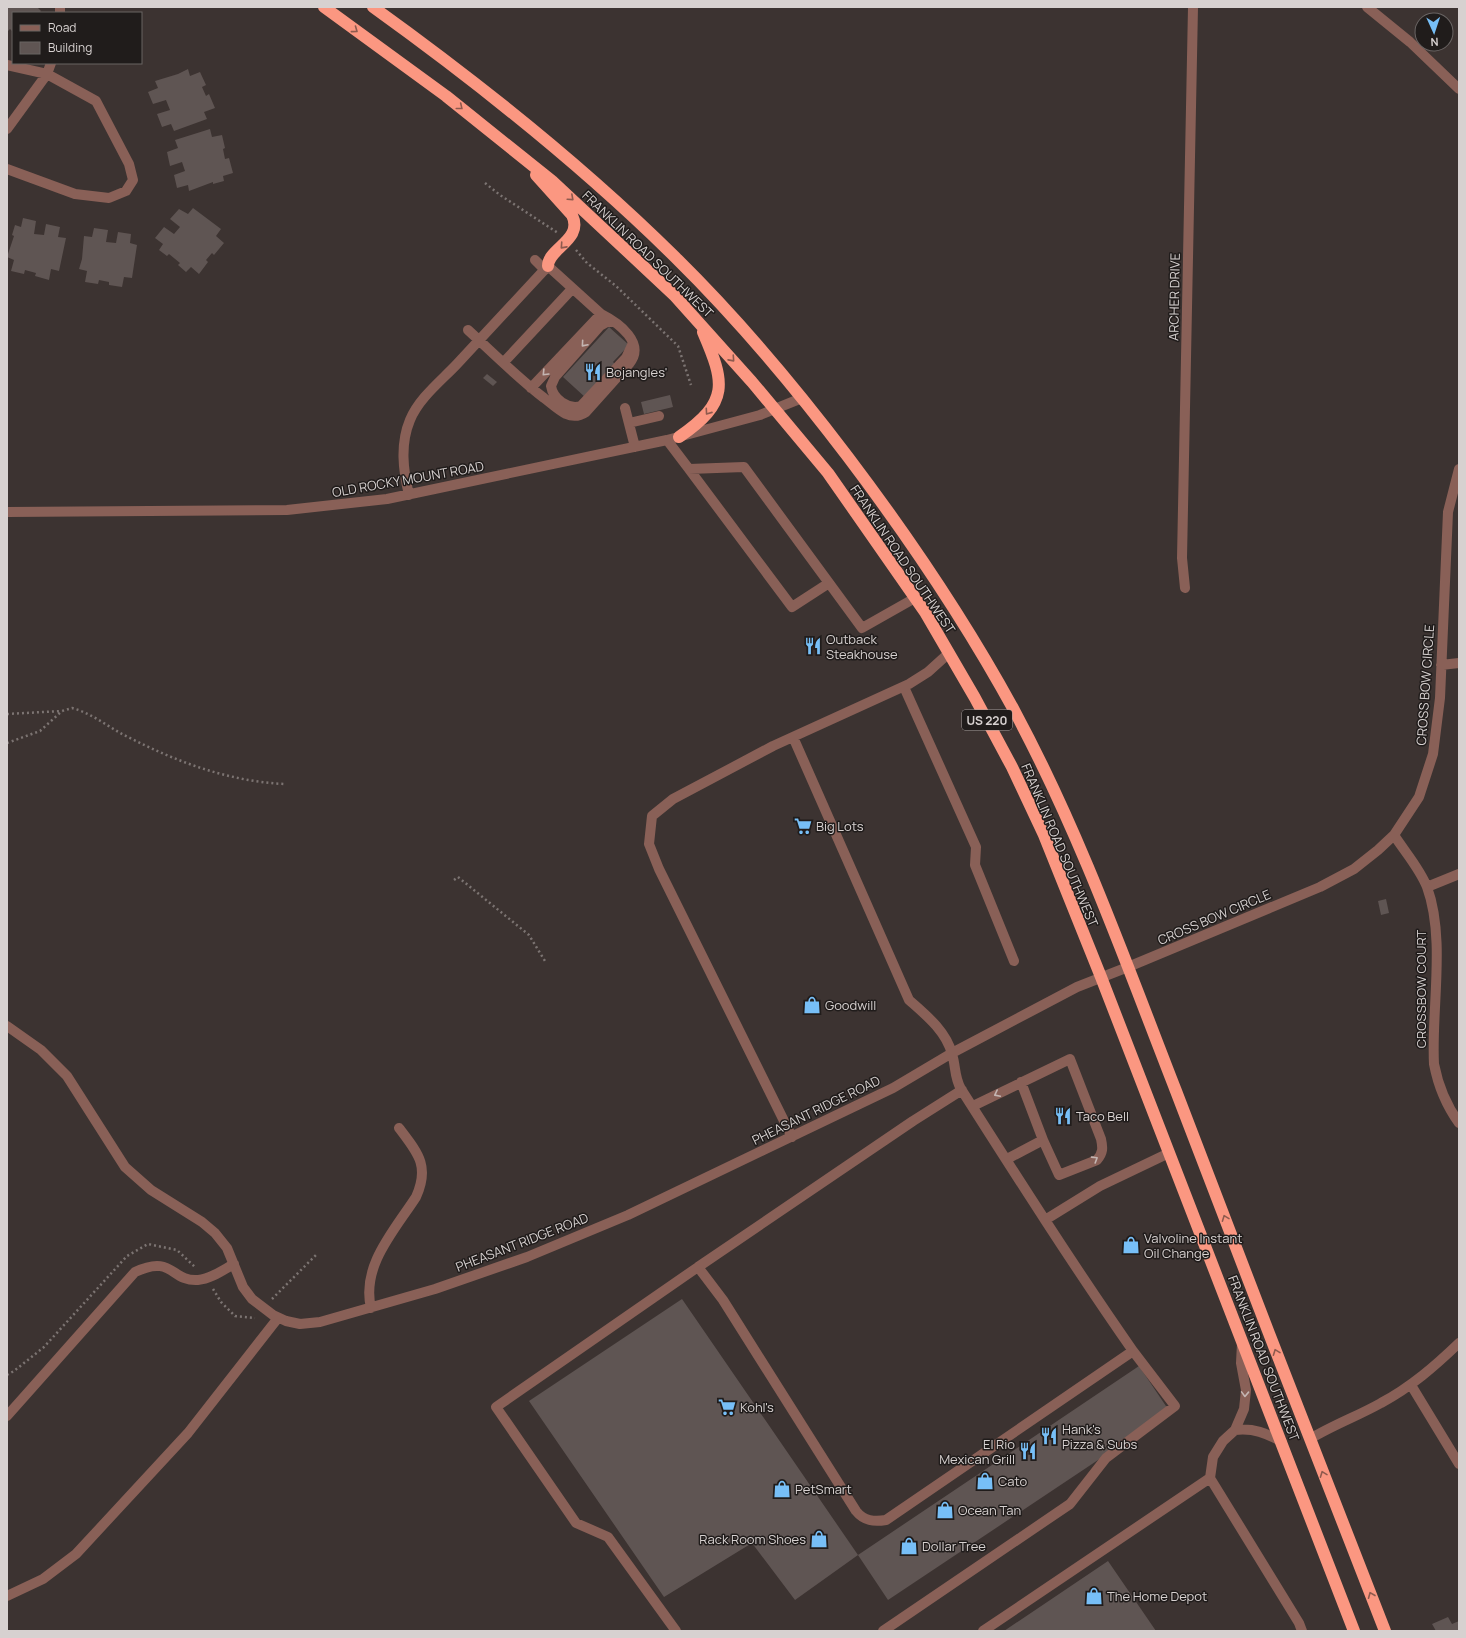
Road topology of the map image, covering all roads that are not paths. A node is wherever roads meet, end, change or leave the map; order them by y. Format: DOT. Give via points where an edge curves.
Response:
graph roads {
  1 [pos="324,7"];
  2 [pos="373,7"];
  3 [pos="1193,7"];
  4 [pos="1367,7"];
  5 [pos="51,64"];
  6 [pos="7,65"];
  7 [pos="47,74"];
  8 [pos="1459,89"];
  9 [pos="7,129"];
  10 [pos="513,149"];
  11 [pos="7,169"];
  12 [pos="535,260"];
  13 [pos="547,268"];
  14 [pos="572,289"];
  15 [pos="601,314"];
  16 [pos="613,322"];
  17 [pos="700,324"];
  18 [pos="468,330"];
  19 [pos="632,339"];
  20 [pos="479,340"];
  21 [pos="504,362"];
  22 [pos="531,388"];
  23 [pos="802,398"];
  24 [pos="625,408"];
  25 [pos="776,409"];
  26 [pos="659,416"];
  27 [pos="629,423"];
  28 [pos="679,436"];
  29 [pos="667,440"];
  30 [pos="635,447"];
  31 [pos="1459,468"];
  32 [pos="689,469"];
  33 [pos="409,495"];
  34 [pos="7,512"];
  35 [pos="828,583"];
  36 [pos="1185,588"];
  37 [pos="915,598"];
  38 [pos="949,654"];
  39 [pos="1459,663"];
  40 [pos="1441,665"];
  41 [pos="904,687"];
  42 [pos="793,738"];
  43 [pos="1394,835"];
  44 [pos="1459,874"];
  45 [pos="1427,887"];
  46 [pos="1014,961"];
  47 [pos="1128,967"];
  48 [pos="1101,977"];
  49 [pos="7,1026"];
  50 [pos="952,1053"];
  51 [pos="1021,1082"];
  52 [pos="962,1090"];
  53 [pos="973,1106"];
  54 [pos="1459,1123"];
  55 [pos="399,1128"];
  56 [pos="792,1137"];
  57 [pos="1043,1140"];
  58 [pos="1169,1153"];
  59 [pos="1007,1159"];
  60 [pos="1045,1220"];
  61 [pos="234,1264"];
  62 [pos="698,1267"];
  63 [pos="371,1308"];
  64 [pos="278,1318"];
  65 [pos="1242,1342"];
  66 [pos="1459,1343"];
  67 [pos="1133,1351"];
  68 [pos="1411,1385"];
  69 [pos="7,1416"];
  70 [pos="1235,1430"];
  71 [pos="1310,1439"];
  72 [pos="1282,1442"];
  73 [pos="1459,1464"];
  74 [pos="1210,1478"];
  75 [pos="7,1596"];
  76 [pos="676,1631"];
  77 [pos="883,1631"];
  78 [pos="983,1631"];
  79 [pos="1302,1631"];
  80 [pos="1354,1631"];
  81 [pos="1385,1631"];
  1 -- 10 [label="highway, FRANKLIN ROAD SOUTHWEST / US 220, one-way" via="446,96"];
  2 -- 23 [label="highway, FRANKLIN ROAD SOUTHWEST / US 220" via="536,130 609,194 679,260 754,341"];
  3 -- 36 [label="street, ARCHER DRIVE" via="1182,550"];
  4 -- 8 [label="street" via="1410,42"];
  5 -- 7 [label="street"];
  6 -- 7 [label="street"];
  7 -- 9 [label="street"];
  7 -- 11 [label="street" via="96,101 129,164 133,180 126,191 109,198 75,194"];
  10 -- 13 [label="highway, one-way" via="573,217 571,235 550,260"];
  10 -- 17 [label="highway, FRANKLIN ROAD SOUTHWEST / US 220, one-way" via="599,223 674,295"];
  12 -- 13 [label="street"];
  13 -- 14 [label="street"];
  13 -- 20 [label="street"];
  14 -- 15 [label="street"];
  14 -- 21 [label="street"];
  15 -- 16 [label="street"];
  15 -- 22 [label="street, one-way"];
  16 -- 19 [label="street"];
  16 -- 19 [label="street, one-way" via="600,326 555,377 551,386 557,398 570,407 584,404 626,358 632,348"];
  17 -- 25 [label="highway, FRANKLIN ROAD SOUTHWEST / US 220, one-way"];
  17 -- 28 [label="highway, one-way" via="716,361 720,387 702,419"];
  18 -- 20 [label="street"];
  19 -- 22 [label="street" via="635,351 632,361 582,415 565,413"];
  20 -- 21 [label="street"];
  20 -- 33 [label="street" via="426,396 410,421 403,456"];
  21 -- 22 [label="street"];
  23 -- 25 [label="street, OLD ROCKY MOUNT ROAD"];
  23 -- 47 [label="highway, FRANKLIN ROAD SOUTHWEST / US 220" via="896,521 935,577 1015,712 1066,813"];
  24 -- 27 [label="street"];
  25 -- 28 [label="street, OLD ROCKY MOUNT ROAD"];
  25 -- 37 [label="highway, FRANKLIN ROAD SOUTHWEST / US 220" via="828,473"];
  26 -- 27 [label="street"];
  27 -- 30 [label="street"];
  28 -- 29 [label="street, OLD ROCKY MOUNT ROAD"];
  29 -- 30 [label="street, OLD ROCKY MOUNT ROAD"];
  29 -- 32 [label="street"];
  30 -- 33 [label="street, OLD ROCKY MOUNT ROAD"];
  31 -- 40 [label="street, CROSS BOW CIRCLE" via="1448,512"];
  32 -- 35 [label="street" via="744,467"];
  32 -- 35 [label="street" via="792,607"];
  33 -- 34 [label="street, OLD ROCKY MOUNT ROAD" via="287,510"];
  35 -- 37 [label="street" via="862,628"];
  37 -- 38 [label="highway, FRANKLIN ROAD SOUTHWEST / US 220"];
  38 -- 41 [label="street" via="928,672"];
  38 -- 48 [label="highway, FRANKLIN ROAD SOUTHWEST / US 220" via="1012,767 1044,835"];
  39 -- 40 [label="street"];
  40 -- 43 [label="street, CROSS BOW CIRCLE" via="1433,754 1419,797"];
  41 -- 42 [label="street"];
  41 -- 46 [label="street" via="976,847 975,865"];
  42 -- 50 [label="street" via="909,1000 932,1020"];
  42 -- 56 [label="street" via="673,799 652,816 649,844"];
  43 -- 45 [label="street, CROSSBOW COURT"];
  43 -- 47 [label="street, CROSS BOW CIRCLE" via="1354,869 1320,887"];
  44 -- 45 [label="street"];
  45 -- 54 [label="street, CROSSBOW COURT" via="1436,939 1434,1064 1444,1098"];
  47 -- 48 [label="street, PHEASANT RIDGE ROAD"];
  71 -- 47 [label="highway, FRANKLIN ROAD SOUTHWEST / US 220, one-way"];
  48 -- 50 [label="street, PHEASANT RIDGE ROAD"];
  48 -- 58 [label="highway, FRANKLIN ROAD SOUTHWEST / US 220"];
  49 -- 61 [label="street, PHEASANT RIDGE ROAD" via="41,1050 66,1076 125,1167 151,1190 215,1233 227,1248"];
  50 -- 52 [label="street" via="956,1081"];
  50 -- 56 [label="street, PHEASANT RIDGE ROAD" via="893,1088"];
  51 -- 53 [label="street, one-way"];
  51 -- 57 [label="street"];
  57 -- 51 [label="street, one-way" via="1060,1175 1097,1160 1103,1148 1070,1059"];
  52 -- 53 [label="street"];
  52 -- 62 [label="street" via="913,1120"];
  53 -- 59 [label="street"];
  55 -- 63 [label="street" via="417,1150 422,1162 421,1185 372,1267 368,1297"];
  56 -- 63 [label="street, PHEASANT RIDGE ROAD" via="628,1215 527,1257"];
  57 -- 59 [label="street"];
  58 -- 60 [label="street" via="1100,1186"];
  58 -- 65 [label="highway, FRANKLIN ROAD SOUTHWEST / US 220"];
  59 -- 60 [label="street"];
  60 -- 67 [label="street"];
  61 -- 64 [label="street, PHEASANT RIDGE ROAD" via="243,1287 252,1299"];
  61 -- 69 [label="street" via="207,1278 197,1280 185,1279 163,1266 148,1266 135,1272"];
  62 -- 67 [label="street" via="723,1300 856,1511 867,1520 876,1522 886,1520"];
  62 -- 76 [label="street" via="496,1407 576,1523 608,1537"];
  63 -- 64 [label="street, PHEASANT RIDGE ROAD" via="320,1322 300,1324"];
  64 -- 75 [label="street" via="188,1434 76,1554 43,1579"];
  65 -- 70 [label="street, one-way" via="1241,1363 1246,1390 1244,1408"];
  65 -- 72 [label="highway, FRANKLIN ROAD SOUTHWEST / US 220"];
  66 -- 68 [label="street"];
  67 -- 77 [label="street" via="1175,1406 1106,1458 1070,1504"];
  68 -- 71 [label="street"];
  68 -- 73 [label="street"];
  70 -- 72 [label="street" via="1247,1428 1262,1431"];
  70 -- 74 [label="street" via="1223,1441 1213,1457"];
  81 -- 71 [label="highway, FRANKLIN ROAD SOUTHWEST / US 220, one-way"];
  72 -- 80 [label="highway, FRANKLIN ROAD SOUTHWEST / US 220"];
  74 -- 78 [label="street"];
  74 -- 79 [label="street"];
}
